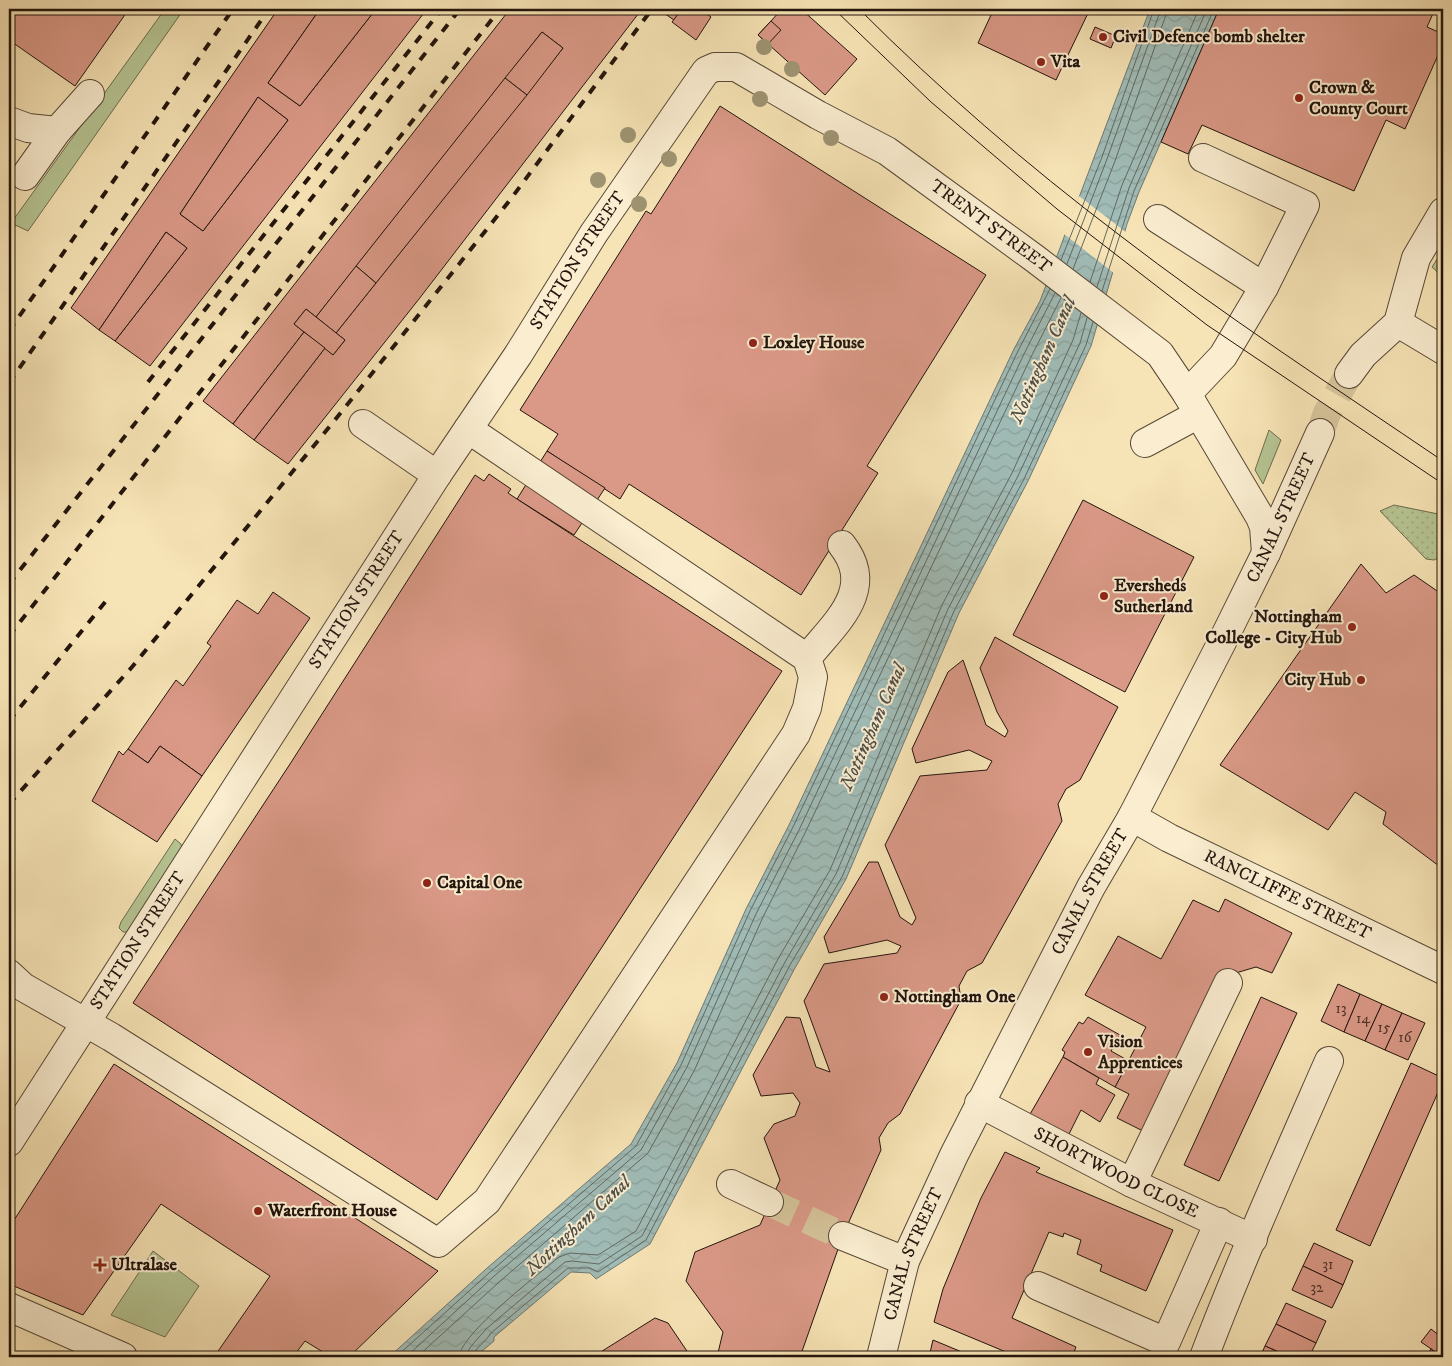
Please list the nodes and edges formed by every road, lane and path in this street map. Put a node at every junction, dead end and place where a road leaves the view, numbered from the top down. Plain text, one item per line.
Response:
1 (715, 67) joint
2 (90, 94) dead end
3 (9, 121) edge
4 (57, 131) junction
5 (1203, 158) dead end
6 (25, 176) dead end
7 (1443, 212) edge
8 (1158, 219) dead end
9 (1264, 286) junction
10 (1398, 323) junction
11 (1443, 350) edge
12 (1349, 374) tunnel mouth
13 (1192, 404) junction
14 (364, 424) dead end
15 (468, 430) junction
16 (1320, 433) tunnel mouth
17 (1145, 443) dead end
18 (437, 475) junction
19 (842, 545) dead end
20 (1266, 554) junction
21 (807, 658) junction
22 (1132, 817) junction
23 (1443, 970) edge
24 (13, 978) edge
25 (1228, 983) dead end
26 (85, 1023) junction
27 (1329, 1061) dead end
28 (979, 1103) junction
29 (9, 1142) edge
30 (1132, 1183) junction
31 (731, 1184) dead end
32 (769, 1202) tunnel mouth
33 (1219, 1222) junction
34 (843, 1236) tunnel mouth
35 (1253, 1239) junction
36 (905, 1261) junction
37 (1038, 1286) dead end
38 (9, 1307) edge
39 (123, 1357) edge
40 (881, 1357) edge
41 (1204, 1357) edge

1 - 13 street, TRENT STREET
1 - 15 street, STATION STREET
2 - 4 street
3 - 4 street
4 - 6 street
5 - 9 street
7 - 10 street
8 - 9 street
9 - 13 street
10 - 11 street
10 - 12 street
13 - 17 street
13 - 20 street, TRENT STREET
14 - 18 street
15 - 18 street, STATION STREET
15 - 21 street
16 - 20 street, CANAL STREET
18 - 26 street, STATION STREET
19 - 21 street
20 - 22 street, CANAL STREET
21 - 26 street
22 - 23 street, RANCLIFFE STREET
22 - 28 street, CANAL STREET
24 - 26 street
25 - 30 street
26 - 29 street, STATION STREET
27 - 35 street
28 - 30 street, SHORTWOOD CLOSE
28 - 36 street, CANAL STREET
30 - 33 street, SHORTWOOD CLOSE
31 - 32 street
33 - 35 street, SHORTWOOD CLOSE
33 - 37 street
34 - 36 street
35 - 41 street
36 - 40 street, CANAL STREET
38 - 39 street

